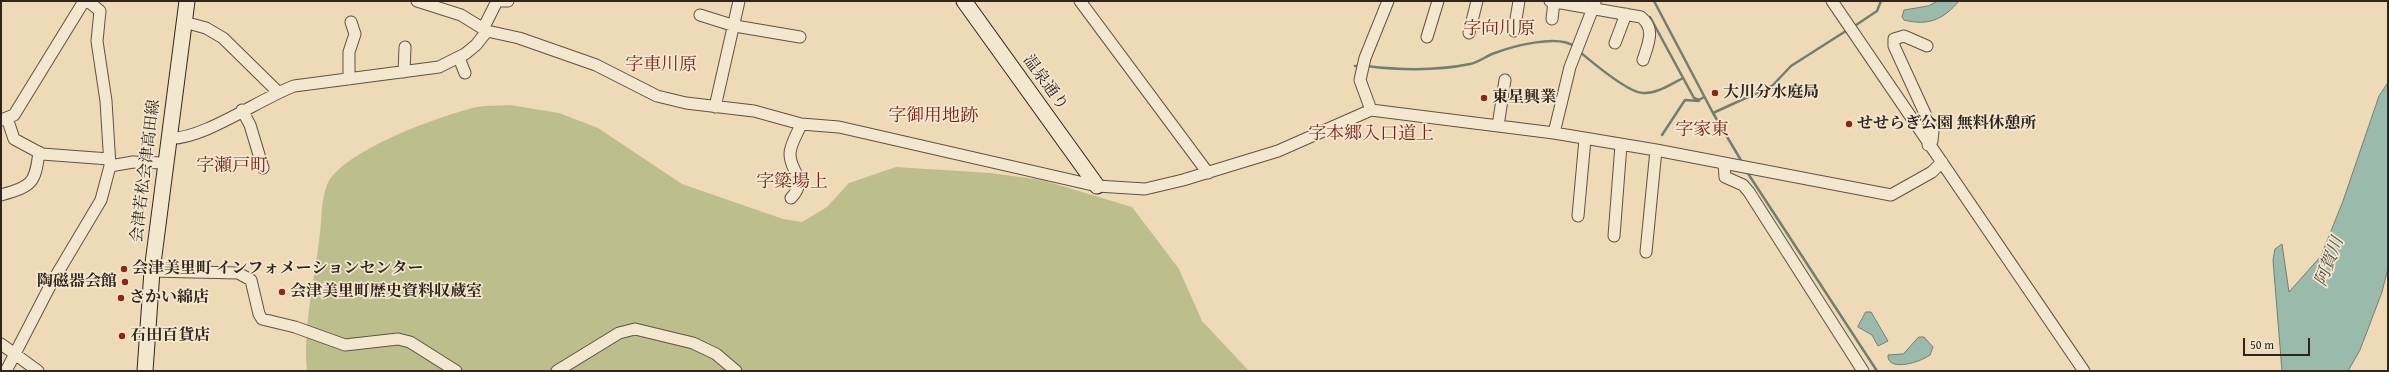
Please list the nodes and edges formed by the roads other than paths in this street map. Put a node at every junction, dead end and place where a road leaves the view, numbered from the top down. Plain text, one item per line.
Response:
1 (84, 1) edge
2 (88, 1) edge
3 (188, 1) edge
4 (417, 1) edge
5 (508, 1) edge
6 (739, 1) edge
7 (964, 1) edge
8 (1080, 1) edge
9 (1388, 1) edge
10 (1438, 1) edge
11 (1477, 1) edge
12 (1519, 1) edge
13 (1552, 1) edge
14 (1832, 1) edge
15 (1594, 5) edge
16 (1626, 14) junction
17 (700, 15) dead end
18 (1552, 19) dead end
19 (184, 22) junction
20 (351, 22) dead end
21 (735, 26) junction
22 (485, 30) junction
23 (1514, 31) dead end
24 (1469, 33) dead end
25 (800, 37) dead end
26 (1427, 37) dead end
27 (1615, 43) dead end
28 (1927, 46) dead end
29 (405, 47) dead end
30 (459, 58) junction
31 (1643, 60) dead end
32 (404, 72) junction
33 (465, 73) dead end
34 (349, 79) junction
35 (1505, 80) dead end
36 (278, 92) junction
37 (715, 106) junction
38 (242, 110) junction
39 (1371, 110) junction
40 (4, 119) edge
41 (801, 124) junction
42 (1498, 126) junction
43 (1554, 133) junction
44 (169, 138) junction
45 (1585, 138) junction
46 (1621, 145) junction
47 (1928, 145) junction
48 (1656, 150) junction
49 (39, 152) junction
50 (1942, 162) junction
51 (109, 163) junction
52 (166, 163) junction
53 (1728, 164) junction
54 (262, 168) dead end
55 (1208, 173) junction
56 (1097, 186) junction
57 (1, 195) edge
58 (791, 198) dead end
59 (1578, 216) dead end
60 (1614, 236) dead end
61 (1646, 252) dead end
62 (152, 272) junction
63 (1, 344) edge
64 (14, 354) junction
65 (6, 371) edge
66 (38, 371) edge
67 (145, 371) edge
68 (456, 371) edge
69 (557, 371) edge
70 (736, 371) edge
71 (1863, 371) edge
72 (2084, 371) edge

1 - 40 street
2 - 51 street
3 - 19 main road, 会津若松会津高田線
4 - 22 street
5 - 22 street
6 - 21 street
7 - 56 main road, 温泉通り
8 - 55 street
9 - 39 street
10 - 26 street
11 - 24 street
12 - 23 street
13 - 15 street
13 - 18 street
14 - 47 street
15 - 16 street
15 - 43 street
16 - 27 street
16 - 31 street
17 - 21 street
19 - 36 street
19 - 44 main road, 会津若松会津高田線
20 - 34 street
21 - 25 street
21 - 37 street
22 - 30 street
22 - 37 street
28 - 47 street
29 - 32 street
30 - 32 street
30 - 33 street
32 - 34 street
34 - 36 street
35 - 42 street
36 - 38 street
37 - 41 street
38 - 44 street
38 - 54 street
39 - 42 street
39 - 55 street
40 - 49 street
41 - 56 street
41 - 58 street
42 - 43 street
43 - 45 street
44 - 52 main road, 会津若松会津高田線
45 - 46 street
45 - 59 street
46 - 48 street
46 - 60 street
47 - 50 street
48 - 53 street
48 - 61 street
49 - 51 street
49 - 57 street
50 - 53 street
50 - 72 street
51 - 52 street
51 - 64 street
52 - 62 main road, 会津若松会津高田線
53 - 71 street
55 - 56 street
62 - 67 main road, 会津若松会津高田線
62 - 68 street
63 - 64 street
64 - 65 street
64 - 66 street
69 - 70 street

